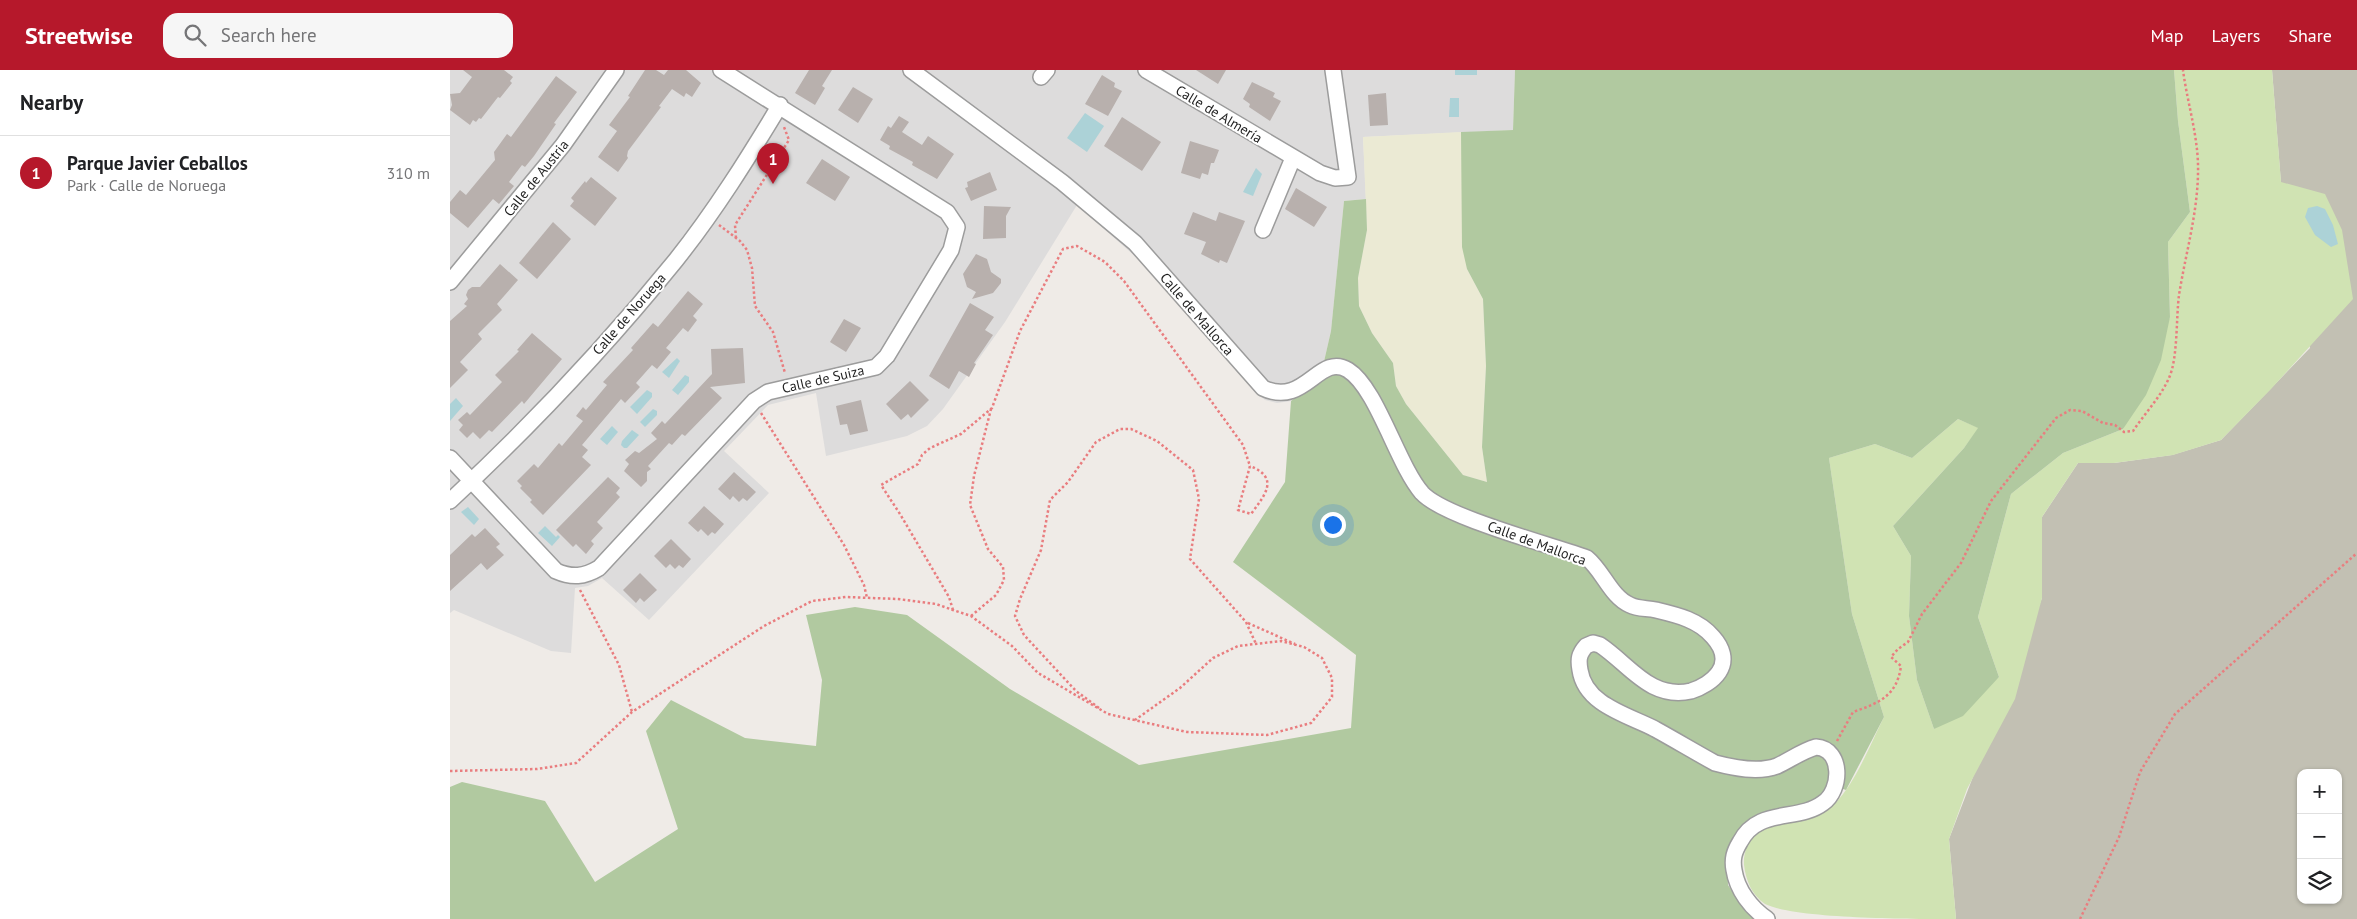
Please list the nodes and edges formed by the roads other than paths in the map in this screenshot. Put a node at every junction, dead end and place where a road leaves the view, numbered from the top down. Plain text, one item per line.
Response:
1 (616, 70) edge
2 (721, 70) edge
3 (911, 70) edge
4 (1146, 70) edge
5 (1333, 70) edge
6 (780, 105) junction
7 (1293, 158) junction
8 (1263, 230) dead end
9 (450, 282) edge
10 (450, 458) edge
11 (471, 481) junction
12 (450, 500) edge
13 (1767, 919) edge

1 - 9 street, Calle de Austria
2 - 6 street, Calle de Suiza
3 - 13 street, Calle de Mallorca
4 - 7 street, Calle de Almería
5 - 7 street, Calle de Almería
6 - 11 street, Calle de Noruega
6 - 11 street, Calle de Suiza
7 - 8 street
10 - 11 street
11 - 12 street, Calle de Noruega

